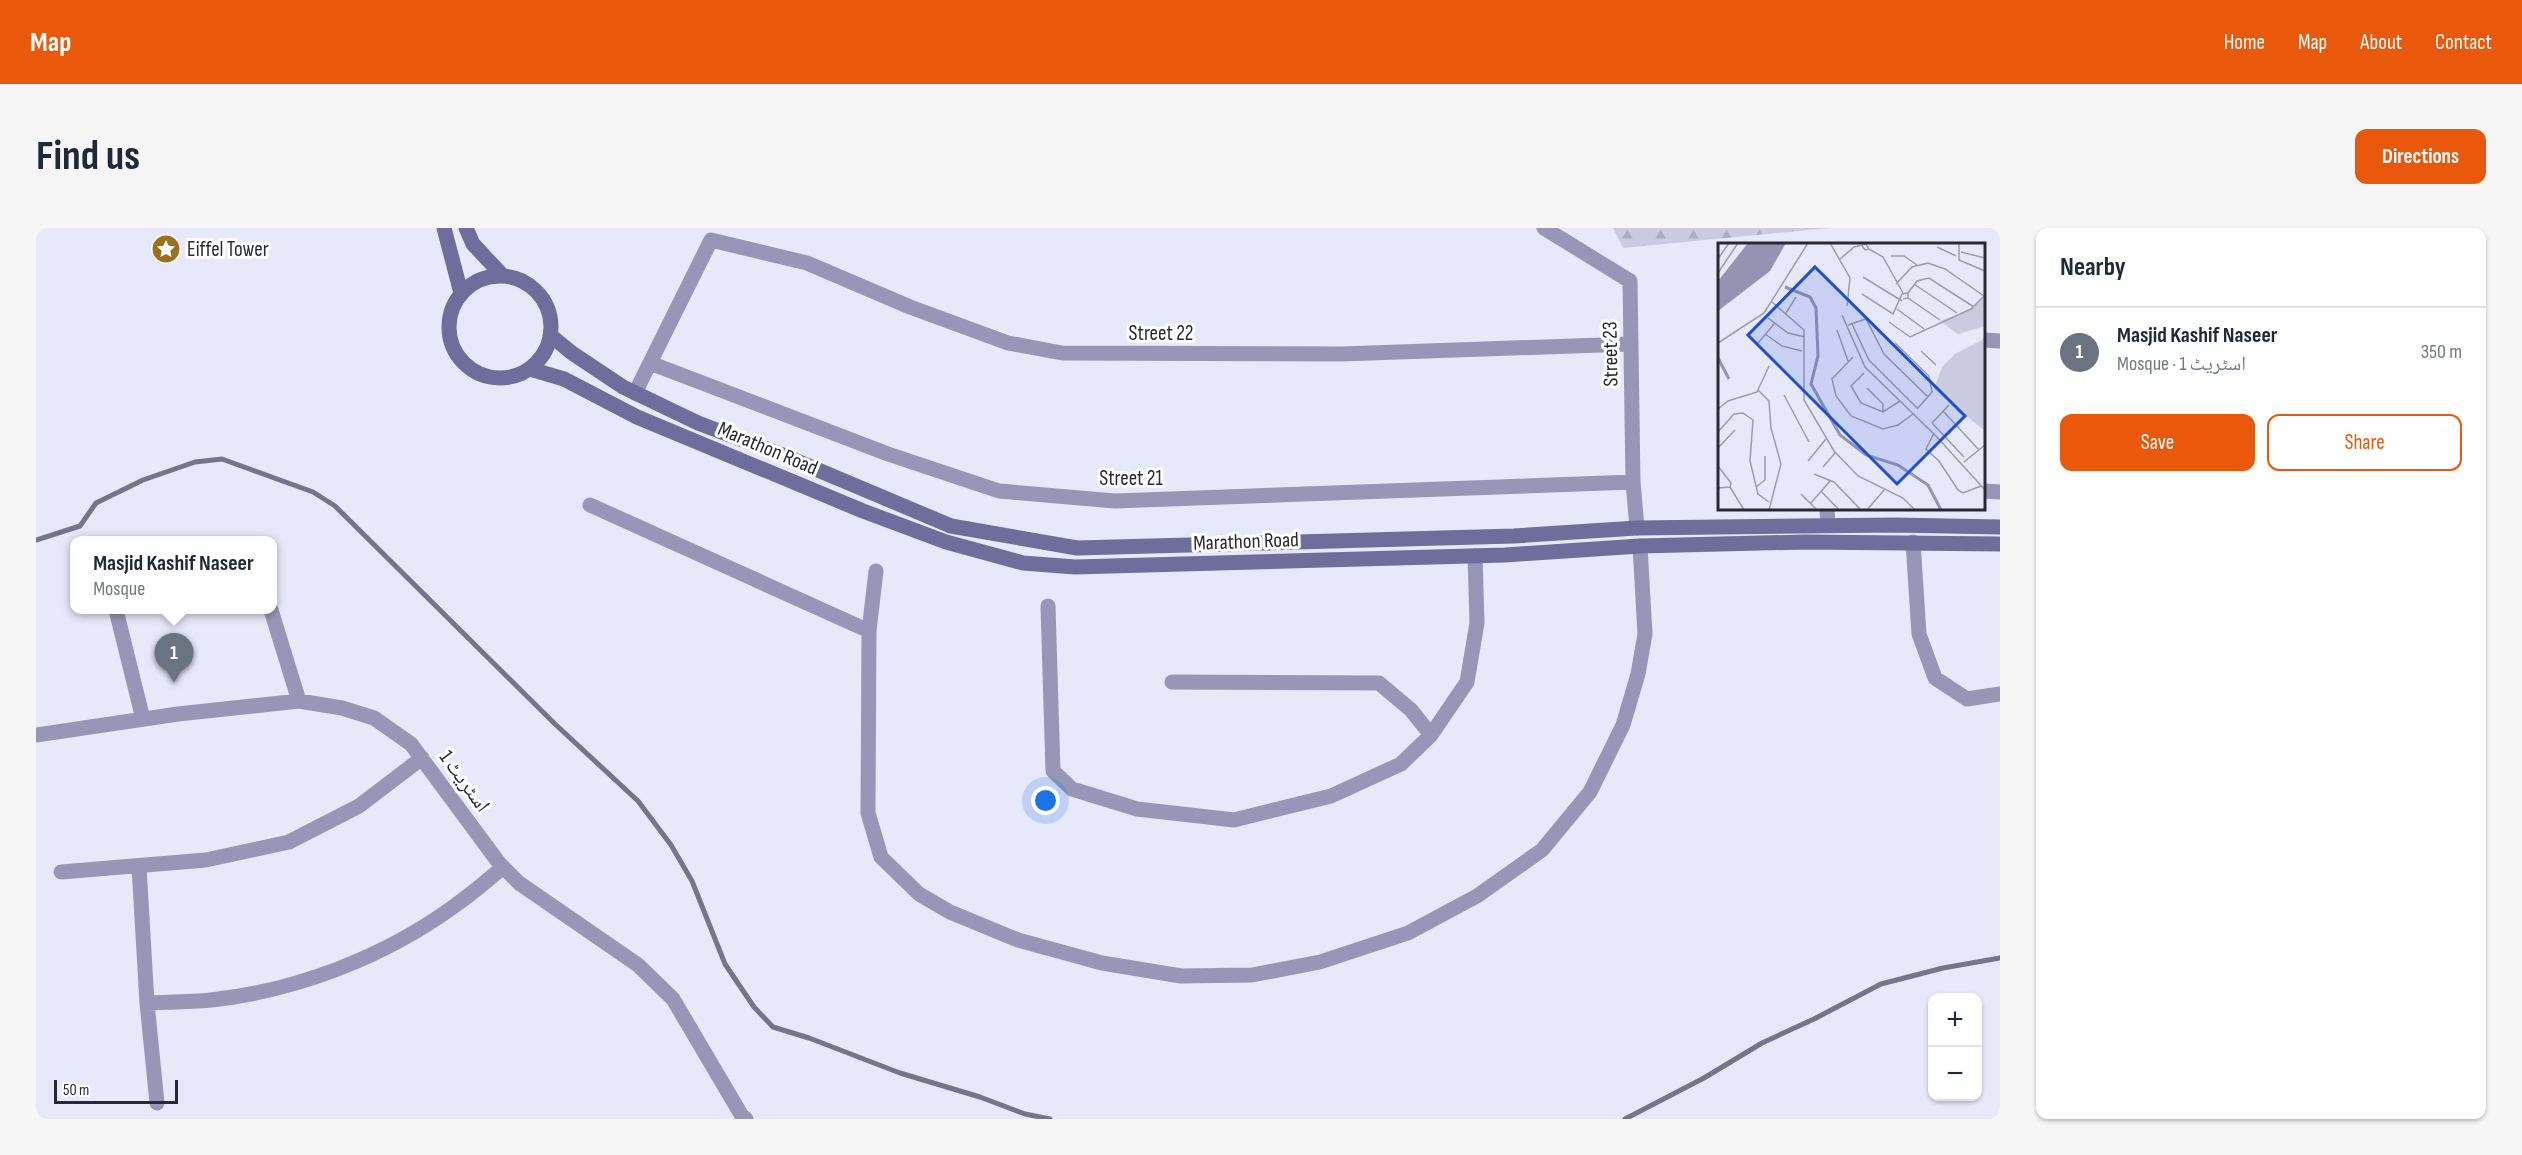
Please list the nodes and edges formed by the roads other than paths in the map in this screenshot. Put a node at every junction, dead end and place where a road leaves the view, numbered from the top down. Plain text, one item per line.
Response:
1 (444, 228) edge
2 (466, 228) edge
3 (1544, 228) edge
4 (503, 276) junction
5 (461, 293) junction
6 (550, 335) junction
7 (1985, 340) edge
8 (2000, 341) edge
9 (1630, 344) junction
10 (650, 363) junction
11 (530, 369) junction
12 (635, 393) junction
13 (1634, 482) junction
14 (1985, 491) edge
15 (2000, 492) edge
16 (590, 505) dead end
17 (1827, 510) edge
18 (1828, 525) junction
19 (2000, 527) edge
20 (1637, 528) junction
21 (1913, 542) junction
22 (2000, 544) edge
23 (1640, 546) junction
24 (1475, 556) junction
25 (876, 570) dead end
26 (1048, 606) dead end
27 (117, 614) edge
28 (273, 614) edge
29 (869, 631) junction
30 (1172, 682) dead end
31 (2000, 694) edge
32 (299, 701) junction
33 (143, 719) junction
34 (36, 735) edge
35 (1431, 735) junction
36 (422, 758) junction
37 (140, 867) junction
38 (503, 867) junction
39 (61, 872) dead end
40 (147, 1003) junction
41 (157, 1103) dead end
42 (746, 1119) edge

1 - 5 main road
2 - 4 main road
3 - 9 street, Street 23
4 - 5 main road
4 - 6 main road
5 - 11 main road
6 - 11 main road
6 - 12 main road, Marathon Road
7 - 8 street
9 - 10 street, Street 22
9 - 13 street, Street 23
10 - 12 street
10 - 13 street, Street 21
11 - 24 main road, Marathon Road
12 - 20 main road, Marathon Road
13 - 20 street, Street 23
14 - 15 street
16 - 29 street
17 - 18 street
18 - 19 main road, Marathon Road
18 - 20 main road, Marathon Road
20 - 23 main road
21 - 22 main road, Marathon Road
21 - 23 main road, Marathon Road
21 - 31 street
23 - 24 main road, Marathon Road
23 - 29 street
24 - 35 street
25 - 29 street
26 - 35 street
27 - 33 street
28 - 32 street
30 - 35 street
32 - 33 street, اسٹریٹ 1
32 - 36 street, اسٹریٹ 1
33 - 34 street, اسٹریٹ 1
36 - 37 street
36 - 38 street, اسٹریٹ 1
37 - 39 street
37 - 40 street
38 - 40 street
38 - 42 street, اسٹریٹ 1
40 - 41 street

